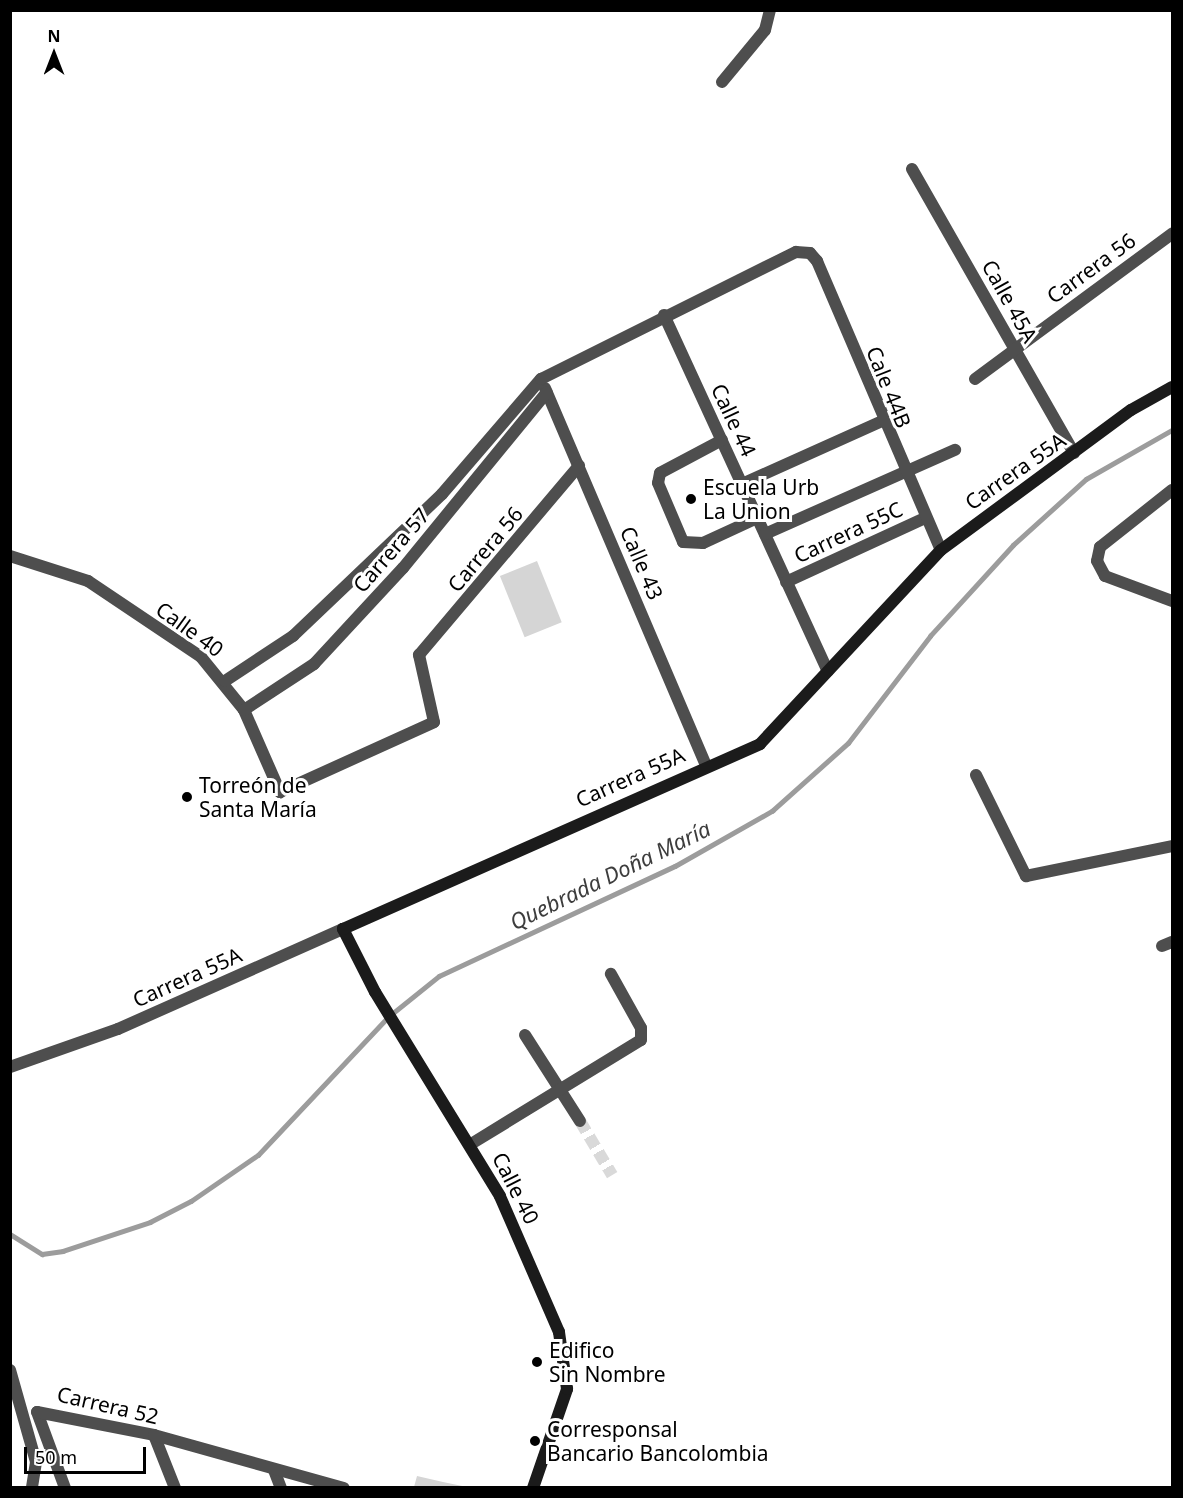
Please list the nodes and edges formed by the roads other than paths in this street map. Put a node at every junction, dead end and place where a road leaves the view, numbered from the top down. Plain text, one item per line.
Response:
1 (770, 10) edge
2 (722, 82) dead end
3 (912, 169) dead end
4 (1173, 234) edge
5 (664, 315) junction
6 (1015, 347) junction
7 (541, 378) junction
8 (975, 378) dead end
9 (1173, 387) edge
10 (547, 392) junction
11 (882, 421) junction
12 (722, 440) junction
13 (955, 450) dead end
14 (1074, 453) junction
15 (579, 466) junction
16 (903, 472) junction
17 (742, 484) junction
18 (1173, 490) edge
19 (757, 518) junction
20 (925, 519) junction
21 (765, 534) junction
22 (940, 550) junction
23 (10, 556) edge
24 (786, 582) junction
25 (1173, 601) edge
26 (828, 671) junction
27 (225, 681) junction
28 (244, 710) junction
29 (705, 764) junction
30 (976, 775) dead end
31 (280, 792) joint
32 (1173, 846) edge
33 (343, 929) junction
34 (611, 974) dead end
35 (525, 1035) dead end
36 (12, 1067) edge
37 (560, 1090) junction
38 (580, 1121) tunnel mouth
39 (471, 1144) junction
40 (10, 1370) edge
41 (154, 1435) junction
42 (274, 1470) junction
43 (32, 1488) edge
44 (64, 1488) edge
45 (175, 1488) edge
46 (281, 1488) edge
47 (344, 1488) edge
48 (534, 1488) edge

1 - 2 street
3 - 6 street, Calle 45A
4 - 6 street, Carrera 56
5 - 7 street
5 - 11 street, Cale 44B
5 - 12 street, Calle 44
6 - 8 street, Carrera 56
6 - 14 street, Calle 45A
7 - 10 street, Calle 43
7 - 27 street, Carrera 57
9 - 14 street, Carrera 55A
10 - 15 street, Calle 43
10 - 28 street, Carrera 57
11 - 16 street, Cale 44B
11 - 17 street
12 - 17 street, Calle 44
12 - 19 street
13 - 16 street
14 - 22 street, Carrera 55A
15 - 29 street, Calle 43
15 - 31 street, Carrera 56
16 - 20 street, Cale 44B
16 - 21 street
17 - 19 street, Calle 44
18 - 25 street
19 - 21 street, Calle 44
20 - 22 street, Cale 44B
20 - 24 street, Carrera 55C
21 - 24 street, Calle 44
22 - 26 street, Carrera 55A
23 - 27 street, Calle 40
24 - 26 street, Calle 44
26 - 29 street, Carrera 55A
27 - 28 street, Calle 40
28 - 31 street, Calle 40
29 - 33 street, Carrera 55A
30 - 32 street
33 - 36 street, Carrera 55A
33 - 39 street, Calle 40
34 - 37 street
35 - 37 street
37 - 38 street
37 - 39 street
39 - 48 street, Calle 40
40 - 43 street
41 - 42 street, Carrera 52
41 - 44 street, Carrera 52
41 - 45 street
42 - 46 street
42 - 47 street, Carrera 52

